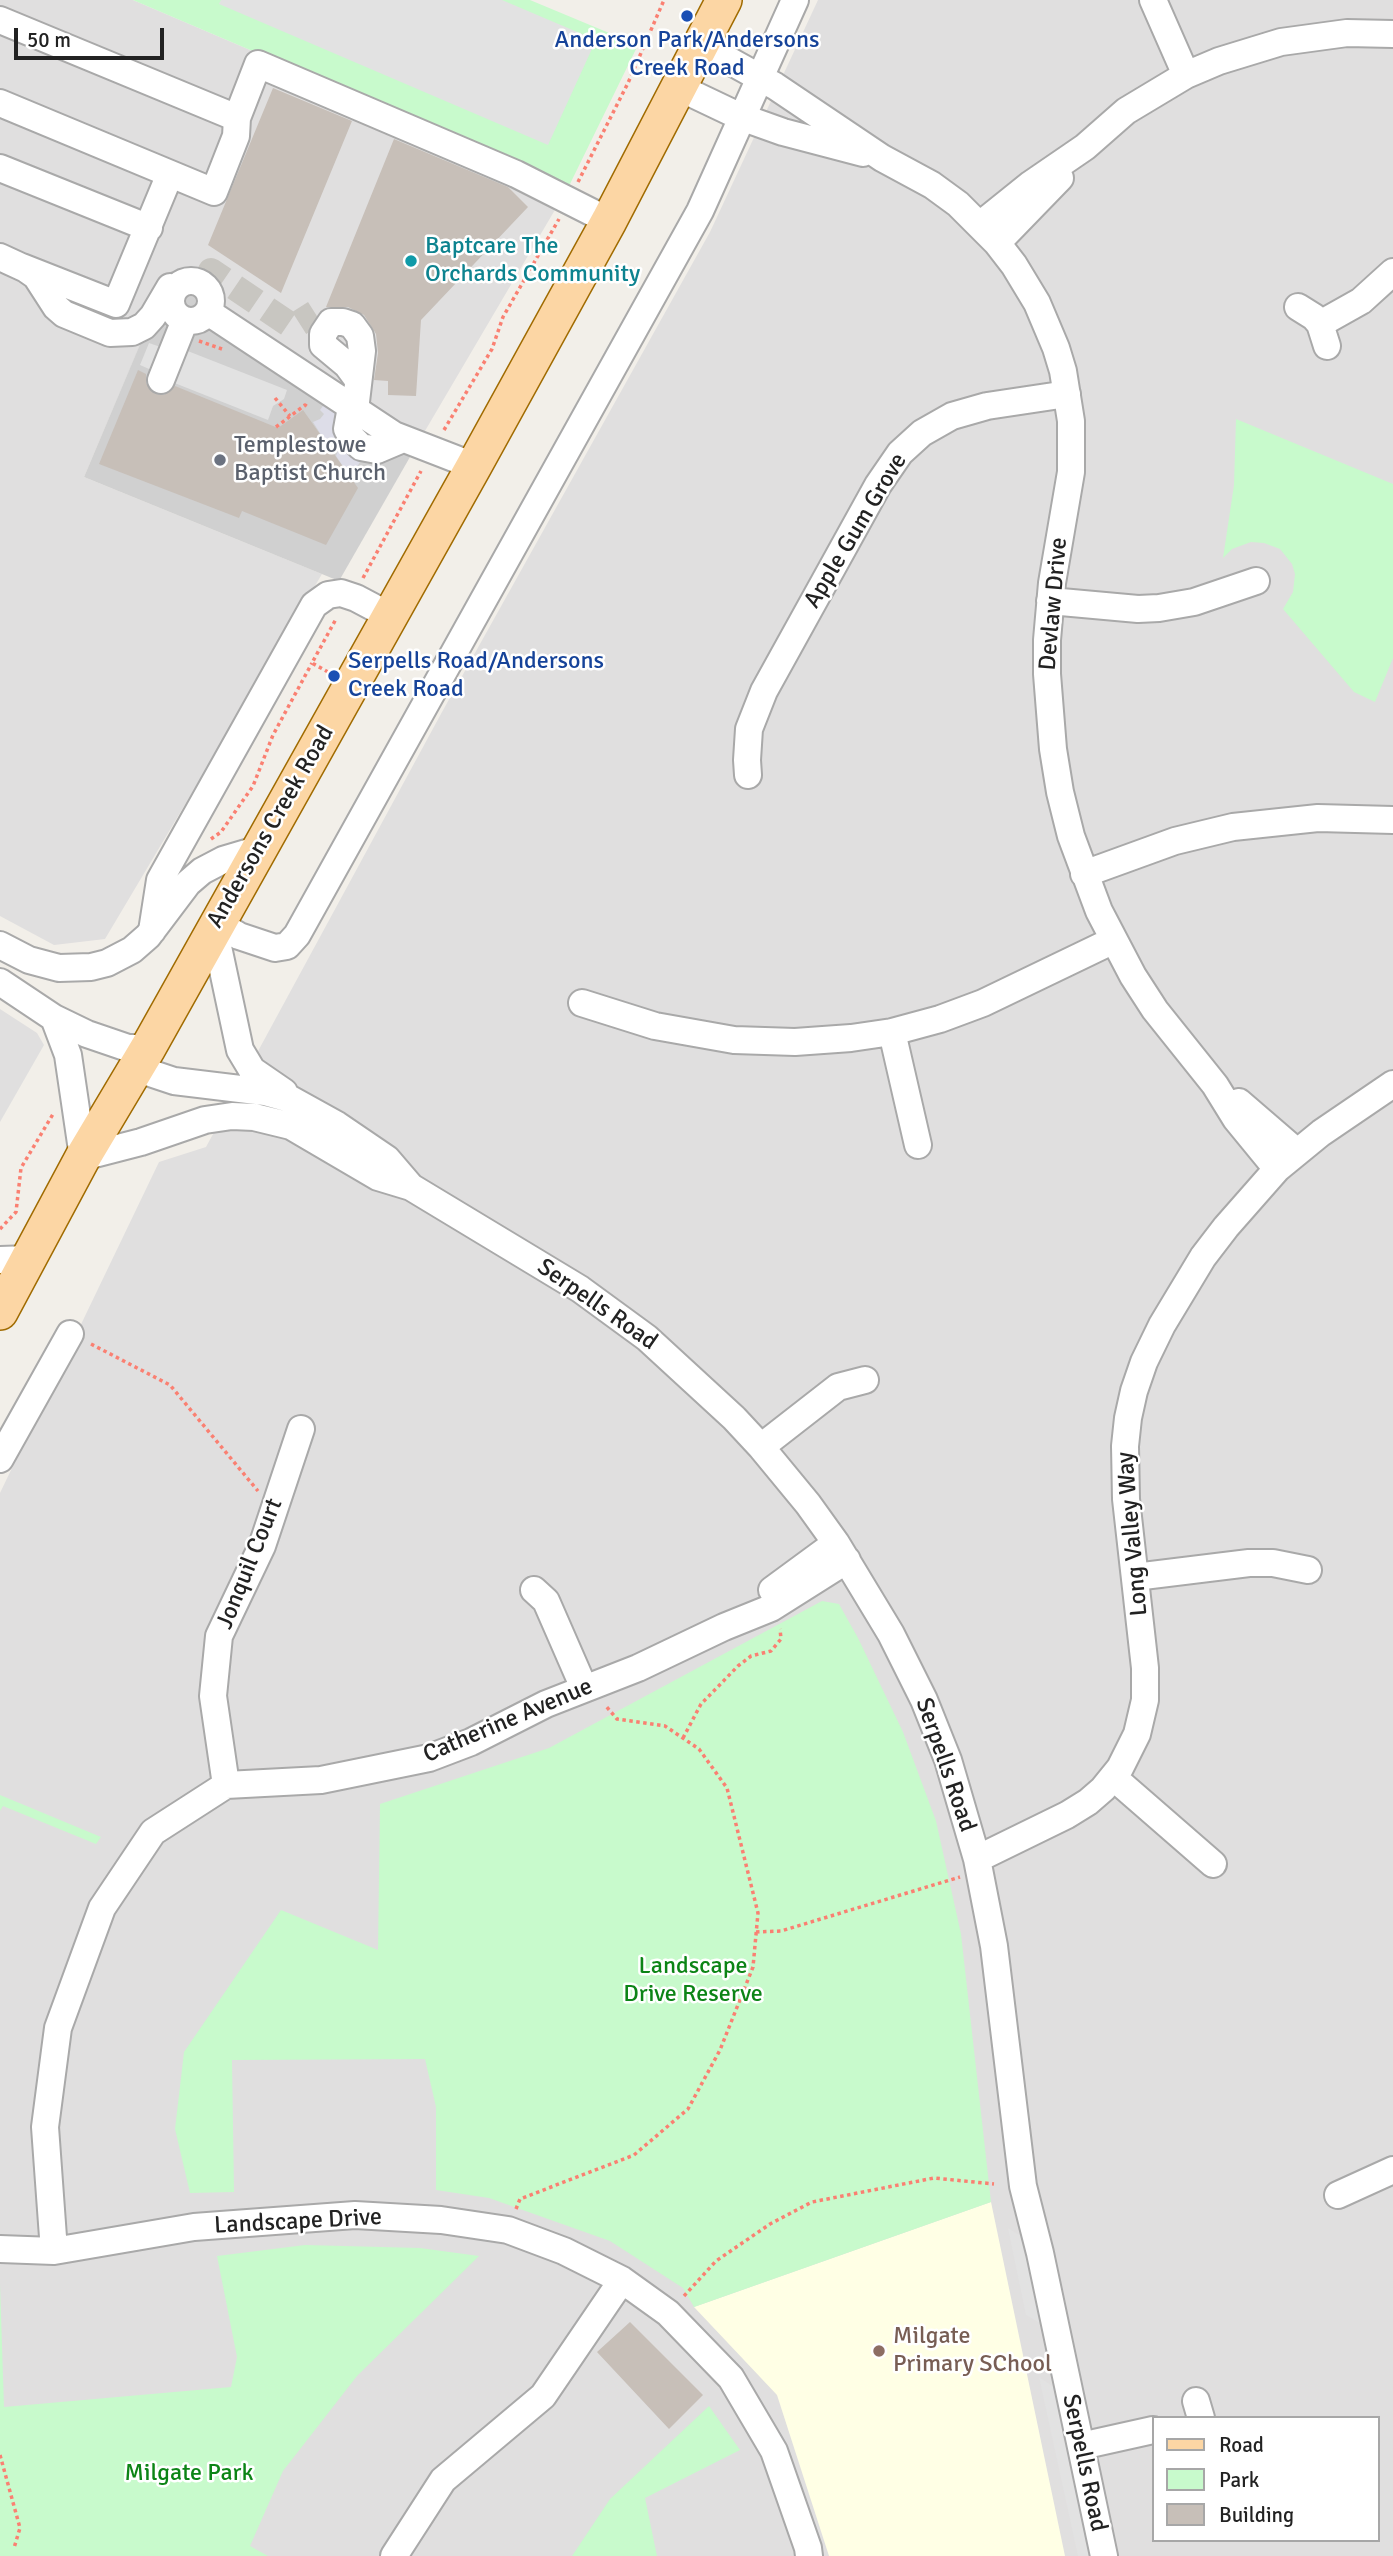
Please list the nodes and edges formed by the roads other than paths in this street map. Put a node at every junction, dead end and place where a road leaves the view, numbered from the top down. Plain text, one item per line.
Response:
1 (717, 0) edge
2 (724, 0) edge
3 (795, 0) edge
4 (1153, 0) edge
5 (0, 20) edge
6 (1393, 34) edge
7 (699, 44) junction
8 (1186, 75) junction
9 (759, 77) junction
10 (678, 87) junction
11 (0, 103) edge
12 (741, 117) junction
13 (237, 118) junction
14 (882, 158) junction
15 (0, 168) edge
16 (170, 174) junction
17 (609, 221) junction
18 (149, 228) junction
19 (989, 234) junction
20 (11, 262) edge
21 (132, 267) junction
22 (1393, 272) edge
23 (172, 289) junction
24 (1298, 307) dead end
25 (197, 316) junction
26 (161, 380) dead end
27 (358, 380) dead end
28 (1067, 394) junction
29 (353, 408) junction
30 (474, 466) junction
31 (1256, 581) dead end
32 (1050, 601) junction
33 (390, 616) junction
34 (748, 775) dead end
35 (1393, 820) edge
36 (260, 849) junction
37 (1084, 874) junction
38 (215, 926) junction
39 (152, 931) junction
40 (294, 938) junction
41 (1114, 940) junction
42 (0, 945) edge
43 (279, 965) dead end
44 (0, 982) edge
45 (582, 1003) dead end
46 (54, 1018) junction
47 (892, 1031) junction
48 (141, 1058) junction
49 (1393, 1084) edge
50 (315, 1121) junction
51 (918, 1145) dead end
52 (82, 1157) junction
53 (1287, 1161) junction
54 (15, 1260) edge
55 (3, 1299) edge
56 (70, 1334) road end
57 (865, 1380) dead end
58 (300, 1429) dead end
59 (761, 1447) junction
60 (0, 1459) edge
61 (842, 1552) junction
62 (1308, 1570) dead end
63 (1135, 1577) junction
64 (534, 1590) dead end
65 (724, 1627) junction
66 (586, 1687) junction
67 (1113, 1777) junction
68 (226, 1784) junction
69 (976, 1855) junction
70 (1213, 1864) dead end
71 (1393, 2171) edge
72 (1338, 2195) dead end
73 (0, 2249) edge
74 (54, 2251) junction
75 (622, 2280) junction
76 (1152, 2430) edge
77 (1081, 2446) junction
78 (394, 2556) edge
79 (809, 2556) edge
80 (1104, 2556) edge

1 - 7 main road, Andersons Creek Road
2 - 7 main road, Andersons Creek Road
3 - 9 street
4 - 8 street
5 - 13 street
6 - 8 street
7 - 9 street, Devlaw Drive
7 - 10 main road, Andersons Creek Road
8 - 19 street
9 - 12 street
9 - 14 street, Devlaw Drive
10 - 12 street, Devlaw Drive
10 - 17 main road, Andersons Creek Road
11 - 16 street
12 - 14 street, Devlaw Drive
12 - 40 street
13 - 16 street
13 - 17 street
14 - 19 street, Devlaw Drive
15 - 18 street
16 - 18 street
17 - 30 main road, Andersons Creek Road
18 - 21 street
19 - 28 street, Devlaw Drive
20 - 21 street
20 - 23 street
21 - 23 street
22 - 24 street
23 - 25 street
23 - 25 street
25 - 26 street
25 - 29 street
27 - 29 street
28 - 32 street, Devlaw Drive
28 - 34 street, Apple Gum Grove
29 - 30 street
30 - 33 main road, Andersons Creek Road
31 - 32 street
32 - 37 street, Devlaw Drive
33 - 36 main road, Andersons Creek Road
33 - 39 street
35 - 37 street
36 - 38 main road, Andersons Creek Road
36 - 39 street
37 - 41 street, Devlaw Drive
38 - 40 street
38 - 48 main road, Andersons Creek Road
38 - 50 street, Serpells Road
39 - 42 street
40 - 43 street
41 - 47 street
41 - 53 street, Devlaw Drive
44 - 46 street, Serpells Road
45 - 47 street
46 - 48 street, Serpells Road
46 - 52 street
47 - 51 street
48 - 50 street, Serpells Road
48 - 52 main road, Andersons Creek Road
49 - 53 street, Long Valley Way
50 - 52 street, Serpells Road
50 - 59 street, Serpells Road
52 - 54 main road, Andersons Creek Road
53 - 63 street, Long Valley Way
54 - 55 main road, Andersons Creek Road
56 - 60 street
57 - 59 street
58 - 68 street, Jonquil Court
59 - 61 street, Serpells Road
61 - 65 street, Catherine Avenue
61 - 65 street, Catherine Avenue
61 - 69 street, Serpells Road
62 - 63 street
63 - 67 street, Long Valley Way
64 - 66 street
65 - 66 street, Catherine Avenue
66 - 68 street, Catherine Avenue
67 - 69 street, Long Valley Way
67 - 70 street
68 - 74 street
69 - 77 street, Serpells Road
71 - 72 street
73 - 74 street, Landscape Drive
74 - 75 street, Landscape Drive
75 - 78 street
75 - 79 street, Landscape Drive
76 - 77 street
77 - 80 street, Serpells Road

